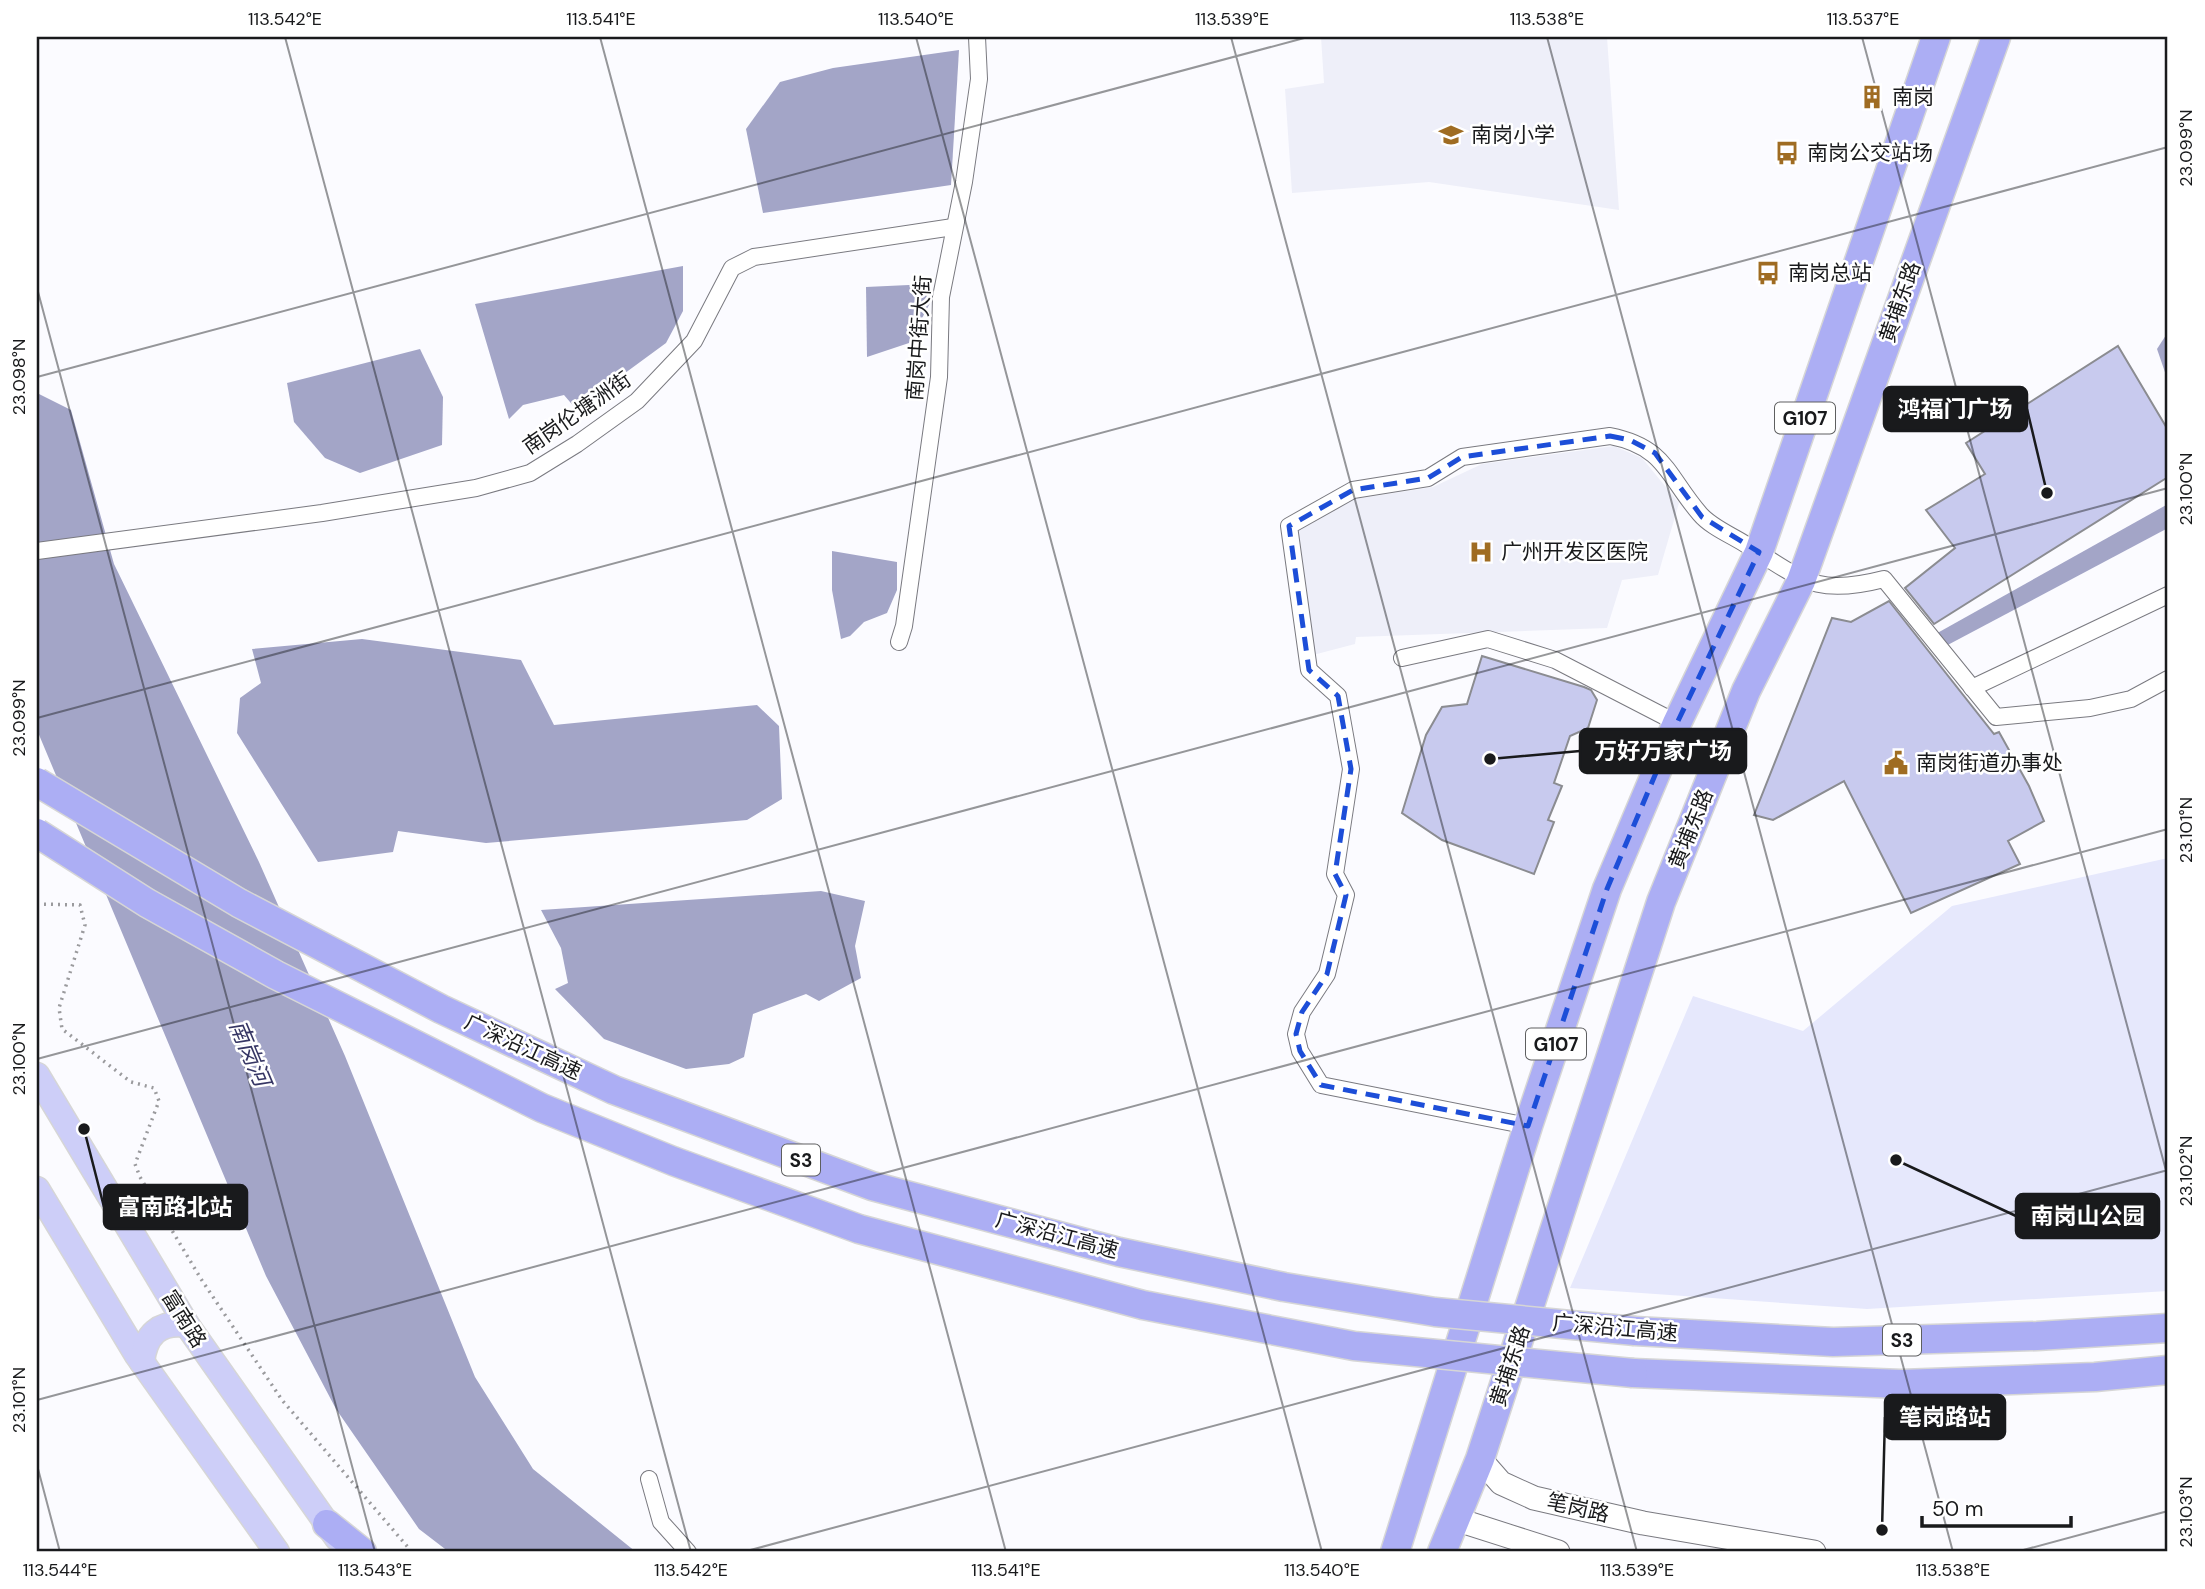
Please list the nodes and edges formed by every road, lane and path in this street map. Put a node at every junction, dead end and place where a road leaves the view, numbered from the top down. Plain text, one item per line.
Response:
1 (976, 37) edge
2 (1936, 37) edge
3 (1996, 37) edge
4 (953, 227) junction
5 (37, 551) edge
6 (1759, 552) junction
7 (1801, 581) junction
8 (2168, 596) edge
9 (899, 642) dead end
10 (1402, 657) dead end
11 (2168, 679) edge
12 (1972, 688) junction
13 (1677, 723) junction
14 (37, 782) edge
15 (37, 833) edge
16 (37, 904) edge
17 (37, 1075) edge
18 (1528, 1126) junction
19 (37, 1189) edge
20 (187, 1325) junction
21 (2168, 1328) edge
22 (142, 1362) junction
23 (2168, 1370) edge
24 (1480, 1459) junction
25 (649, 1479) dead end
26 (1455, 1519) junction
27 (327, 1524) junction
28 (277, 1552) edge
29 (347, 1552) edge
30 (362, 1552) edge
31 (412, 1552) edge
32 (688, 1552) edge
33 (1395, 1552) edge
34 (1442, 1552) edge
35 (1558, 1552) edge
36 (1814, 1552) edge

1 - 4 street, 南岗中街大街
2 - 6 highway, G107
3 - 7 highway, 黄埔东路 / G107
4 - 5 street, 南岗伦塘洲街
4 - 9 street, 南岗中街大街
6 - 7 street
6 - 13 highway, G107
6 - 18 street
7 - 12 street
7 - 24 highway, 黄埔东路 / G107
8 - 12 street
10 - 13 street
11 - 12 street
13 - 18 highway, G107
14 - 21 highway, 广深沿江高速 / S3, bridge
15 - 23 highway, 广深沿江高速 / S3, bridge
16 - 31 path
17 - 20 main road, 富南路
18 - 33 highway, G107
19 - 22 main road
20 - 22 main road
20 - 27 main road, 富南路
22 - 28 main road
24 - 26 highway, 黄埔东路 / G107
24 - 36 street, 笔岗路
25 - 32 street
26 - 34 highway, 黄埔东路 / G107
26 - 35 street
27 - 29 main road, 富南路
27 - 30 highway

